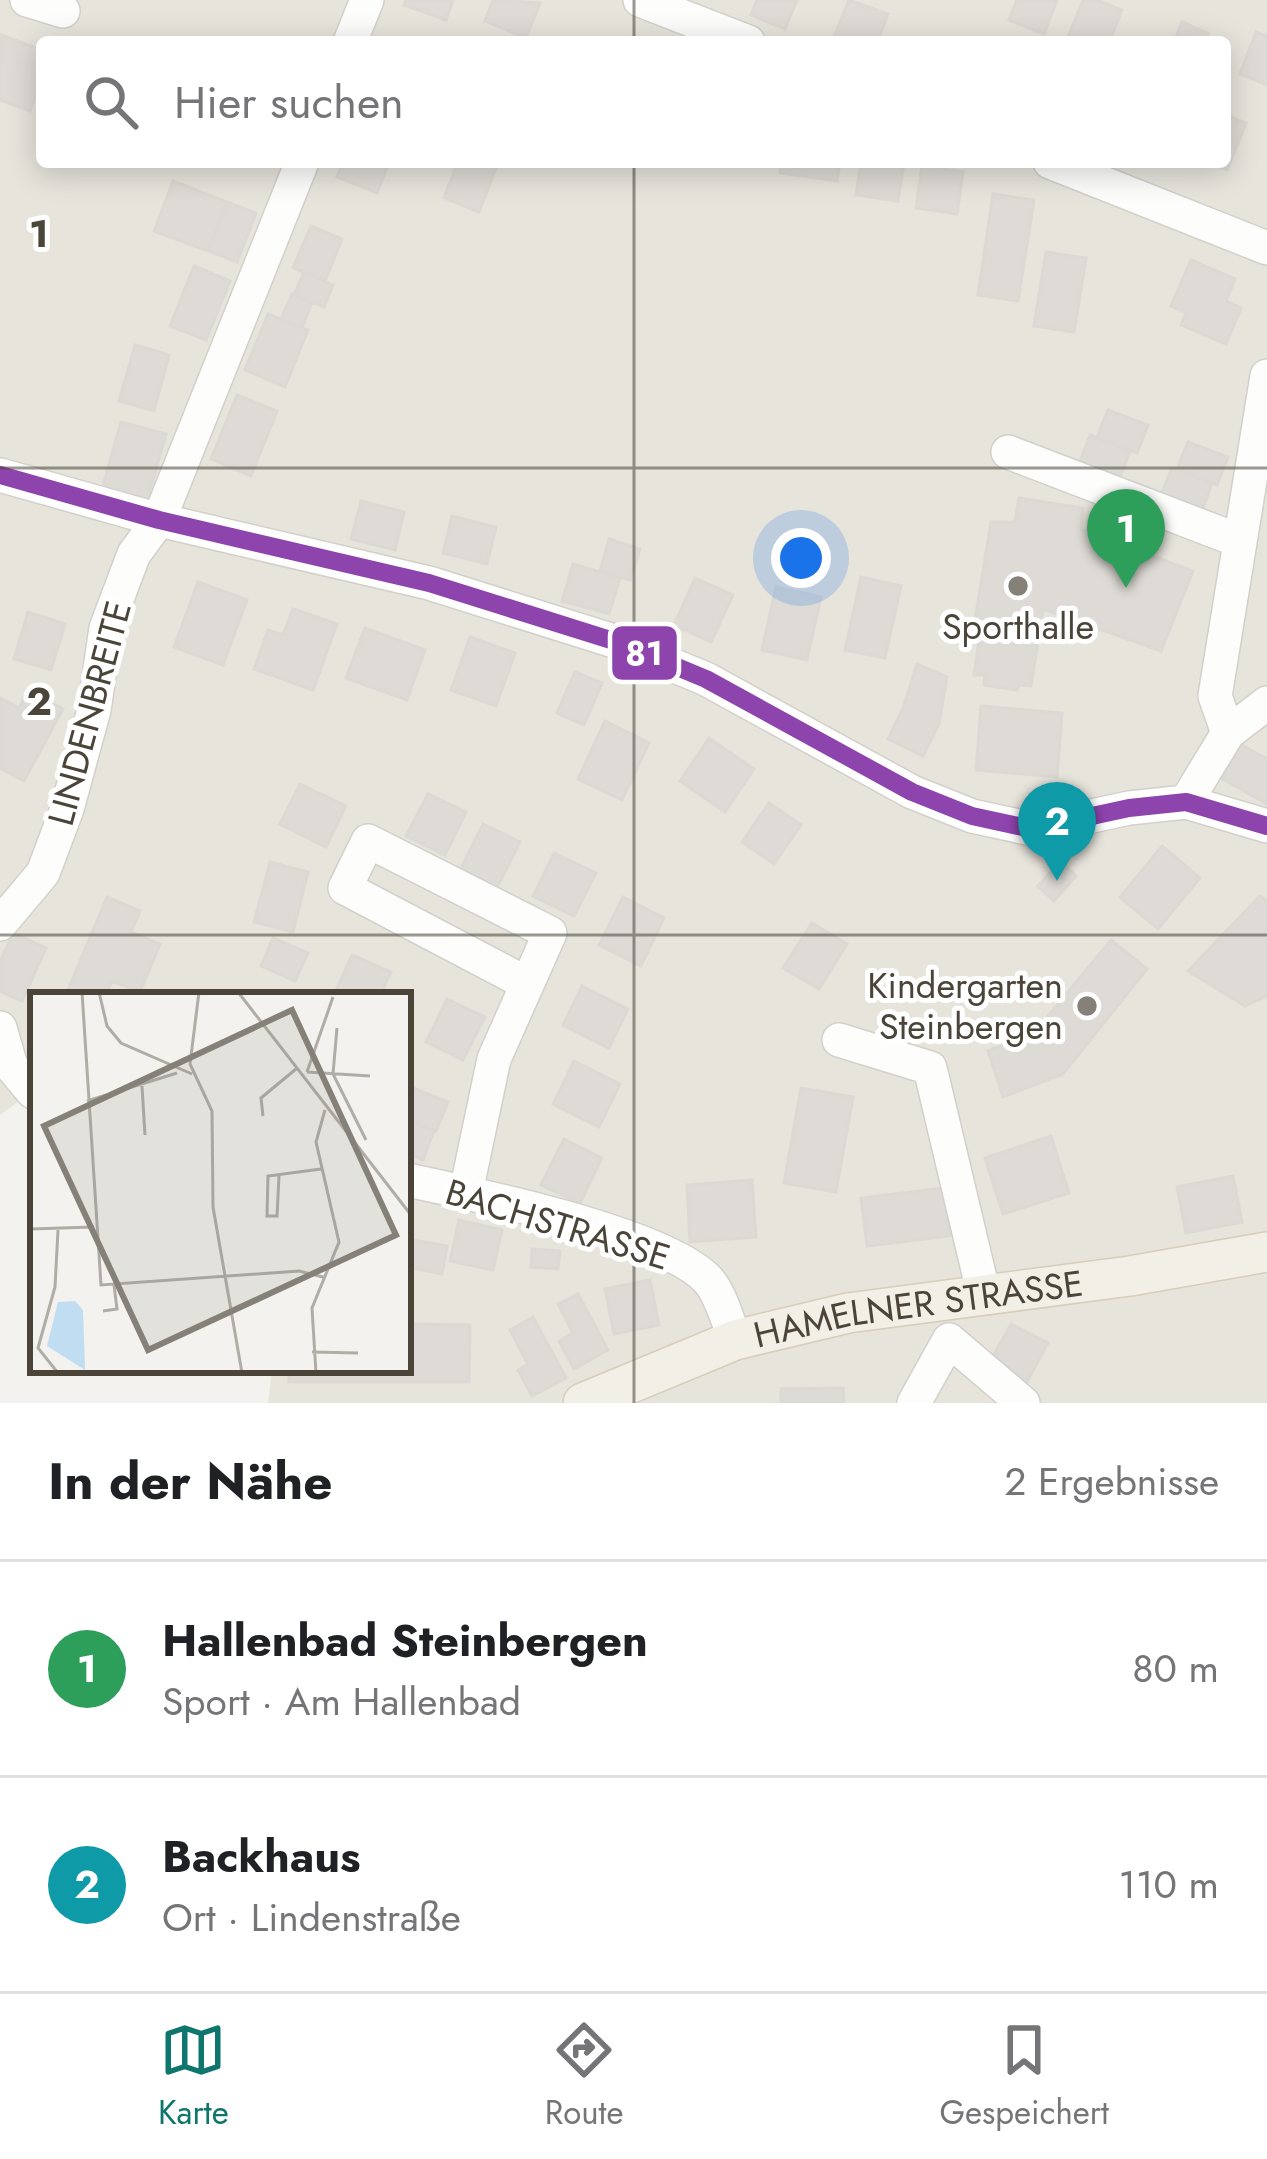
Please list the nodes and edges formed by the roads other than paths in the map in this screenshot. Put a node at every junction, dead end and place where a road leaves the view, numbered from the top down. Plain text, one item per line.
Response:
1 (27, 0) edge
2 (368, 0) edge
3 (640, 0) edge
4 (691, 9) edge
5 (63, 10) dead end
6 (353, 36) edge
7 (738, 36) edge
8 (300, 168) edge
9 (1065, 168) edge
10 (1267, 248) edge
11 (1267, 376) edge
12 (1008, 452) dead end
13 (0, 475) edge
14 (158, 520) junction
15 (1240, 541) junction
16 (1267, 703) edge
17 (1228, 733) junction
18 (1186, 802) junction
19 (1267, 826) edge
20 (0, 924) edge
21 (526, 983) junction
22 (0, 1028) edge
23 (839, 1040) dead end
24 (30, 1088) edge
25 (411, 1181) edge
26 (466, 1192) junction
27 (1267, 1252) edge
28 (984, 1295) junction
29 (939, 1300) junction
30 (735, 1340) junction
31 (949, 1340) junction
32 (583, 1403) edge
33 (914, 1403) edge
34 (1023, 1403) edge

1 - 5 street
2 - 6 street
3 - 4 street
4 - 7 street
8 - 14 street, LINDENBREITE
9 - 10 street
11 - 15 street
12 - 15 street
13 - 14 street
14 - 18 street
14 - 20 street, LINDENBREITE
15 - 17 street
16 - 17 street
17 - 18 street
18 - 19 street
21 - 21 street
21 - 26 street
22 - 24 street
23 - 28 street
25 - 26 street, BACHSTRASSE
26 - 30 street, BACHSTRASSE
27 - 28 main road, HAMELNER STRASSE
28 - 29 main road, HAMELNER STRASSE
29 - 30 main road, HAMELNER STRASSE
29 - 31 street
30 - 32 main road, HAMELNER STRASSE
31 - 33 street
31 - 34 street

